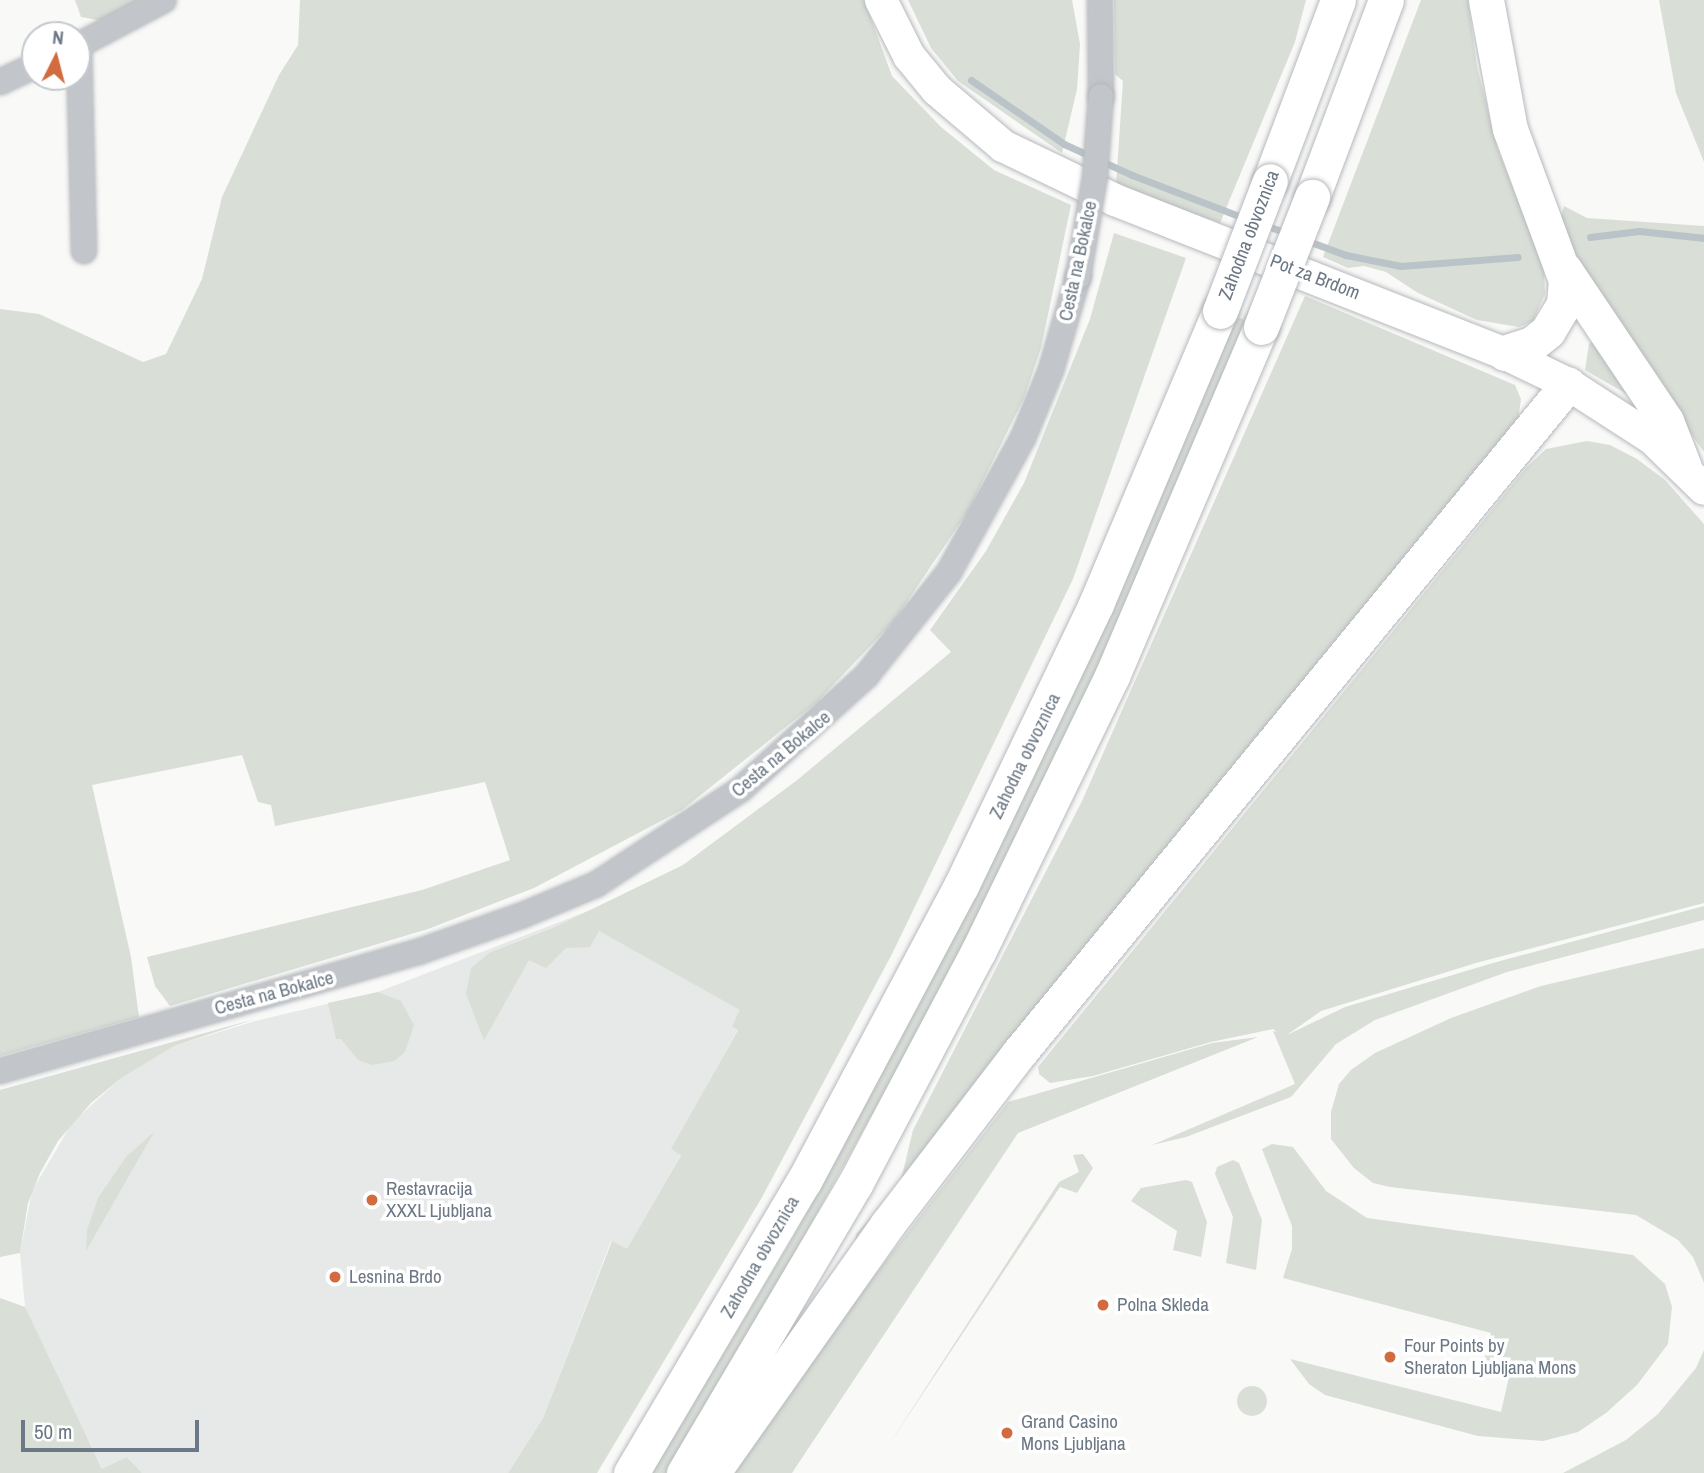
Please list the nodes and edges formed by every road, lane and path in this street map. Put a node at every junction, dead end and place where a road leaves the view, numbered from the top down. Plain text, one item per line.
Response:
1 (164, 0) edge
2 (881, 0) edge
3 (1100, 0) edge
4 (1315, 0) edge
5 (1338, 0) edge
6 (1385, 0) edge
7 (1486, 0) edge
8 (91, 38) edge
9 (1312, 67) junction
10 (21, 72) edge
11 (0, 82) edge
12 (79, 91) edge
13 (84, 251) dead end
14 (1564, 269) junction
15 (1504, 353) junction
16 (1568, 384) junction
17 (1694, 478) edge
18 (0, 1071) edge
19 (631, 1473) edge
20 (684, 1473) edge
21 (712, 1473) edge

1 - 8 street
2 - 15 main road, Pot za Brdom
3 - 18 street, Cesta na Bokalce, bridge
4 - 9 highway
5 - 9 highway, Zahodna obvoznica
6 - 20 highway, bridge
7 - 14 highway
9 - 19 highway, Zahodna obvoznica, bridge
10 - 11 street
12 - 13 street
14 - 15 highway
14 - 17 highway
15 - 16 main road, Pot za Brdom
16 - 17 main road, Pot za Brdom
16 - 21 highway

